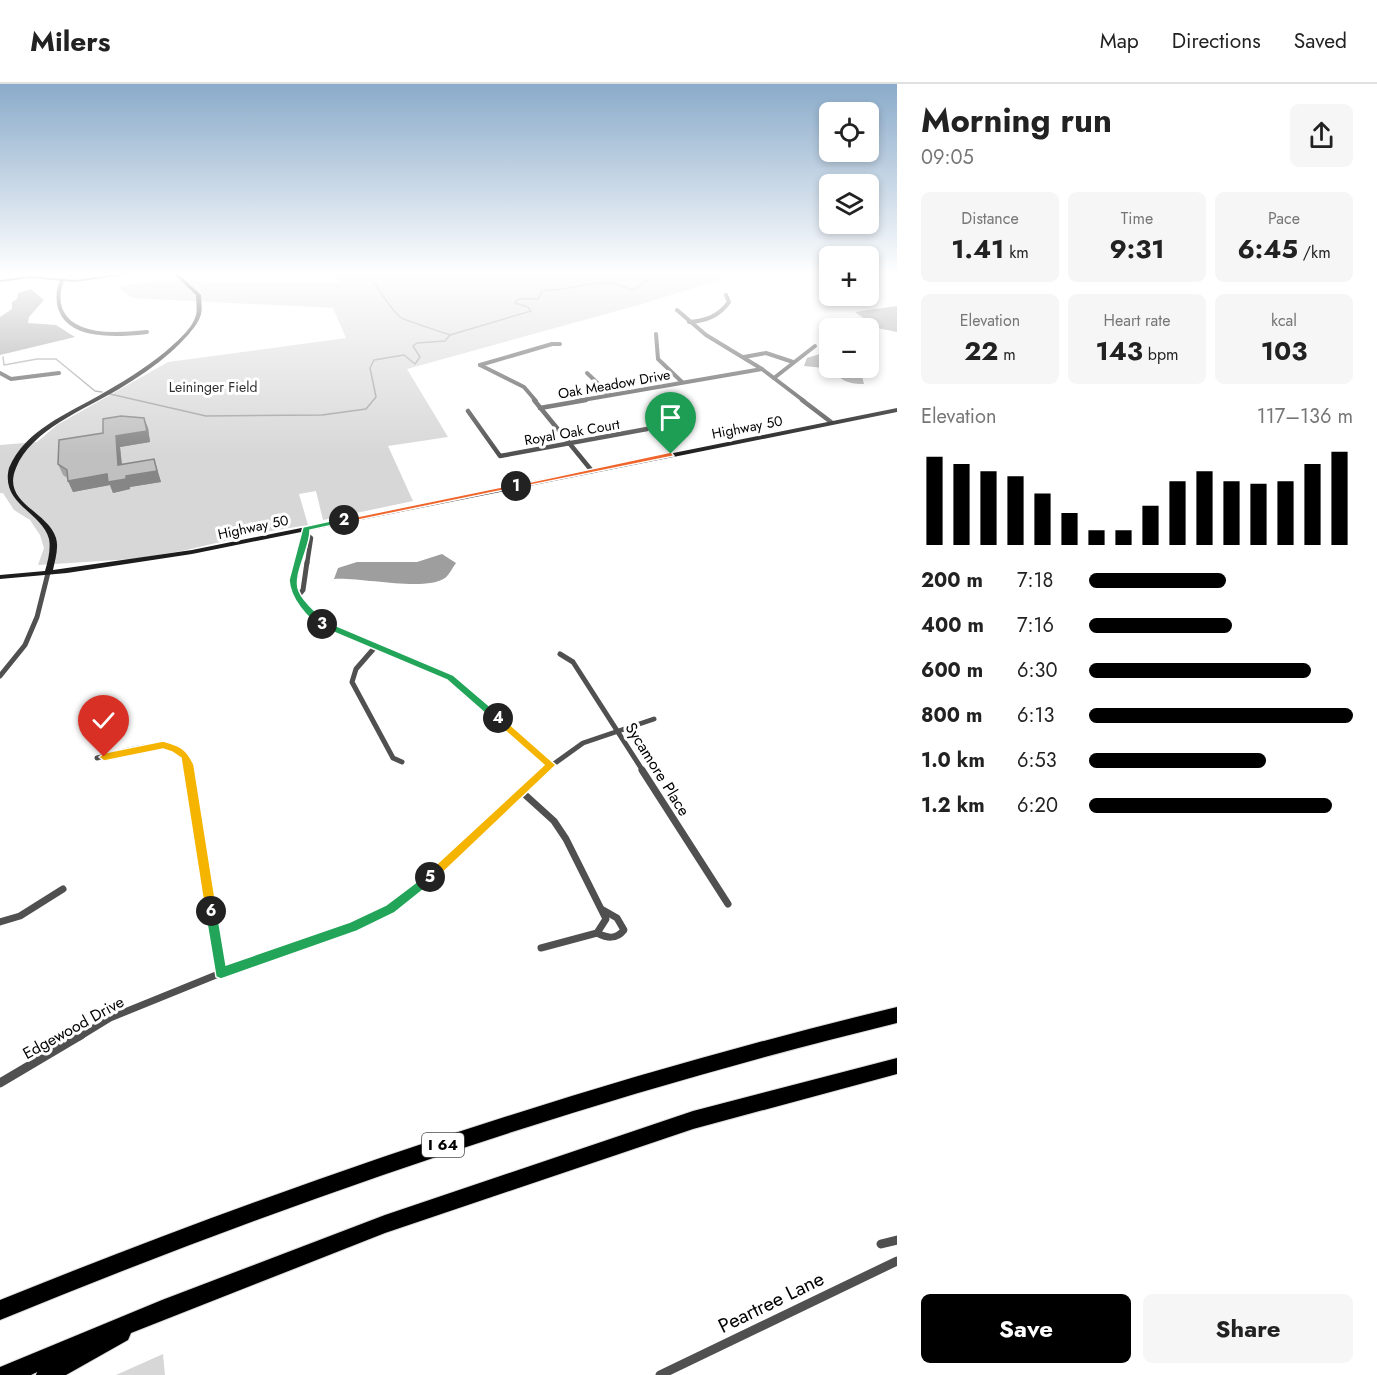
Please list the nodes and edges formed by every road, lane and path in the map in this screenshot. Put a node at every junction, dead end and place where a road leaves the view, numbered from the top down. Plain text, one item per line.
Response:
1 (189, 334) edge
2 (656, 334) dead end
3 (704, 334) edge
4 (560, 344) dead end
5 (815, 346) dead end
6 (744, 357) junction
7 (793, 362) junction
8 (762, 369) junction
9 (0, 373) edge
10 (59, 373) dead end
11 (586, 373) dead end
12 (774, 378) junction
13 (682, 382) junction
14 (610, 395) junction
15 (540, 408) junction
16 (897, 410) edge
17 (468, 411) dead end
18 (831, 422) junction
19 (647, 429) dead end
20 (569, 443) junction
21 (592, 471) junction
22 (306, 531) junction
23 (48, 573) junction
24 (0, 577) edge
25 (375, 646) junction
26 (560, 654) dead end
27 (0, 675) edge
28 (654, 719) dead end
29 (618, 730) junction
30 (97, 758) dead end
31 (402, 762) dead end
32 (551, 765) junction
33 (522, 792) junction
34 (63, 890) dead end
35 (728, 904) dead end
36 (603, 910) junction
37 (0, 922) edge
38 (597, 933) junction
39 (541, 948) dead end
40 (221, 973) junction
41 (897, 1015) edge
42 (897, 1066) edge
43 (0, 1083) edge
44 (897, 1240) edge
45 (881, 1244) dead end
46 (897, 1261) edge
47 (0, 1310) edge
48 (162, 1310) junction
49 (6, 1375) edge
50 (46, 1375) edge
51 (660, 1375) edge

1 - 23 main road
2 - 13 street
3 - 6 street
4 - 15 street
5 - 7 street
6 - 7 street
6 - 8 street
7 - 12 street
8 - 12 street
8 - 13 street, Oak Meadow Drive
9 - 10 street
11 - 14 street
12 - 18 street
13 - 14 street, Oak Meadow Drive
14 - 15 street, Oak Meadow Drive
15 - 20 street
16 - 18 main road, Highway 50
17 - 20 street, Royal Oak Court
18 - 21 main road, Highway 50
19 - 20 street, Royal Oak Court
20 - 21 street
21 - 22 main road, Highway 50
22 - 23 main road, Highway 50
22 - 25 street
23 - 24 main road, Highway 50
23 - 27 street
25 - 31 street
25 - 32 street
26 - 29 street, Sycamore Place
28 - 29 street, Edgewood Drive
29 - 32 street, Edgewood Drive
29 - 35 street, Sycamore Place
30 - 40 street
32 - 33 street, Edgewood Drive
33 - 36 street
33 - 40 street, Edgewood Drive
34 - 37 street
36 - 38 street
36 - 38 street
38 - 39 street
40 - 43 street, Edgewood Drive
41 - 47 highway, I 64
42 - 48 highway
44 - 45 street
46 - 51 street, Peartree Lane
48 - 49 highway
48 - 50 highway

